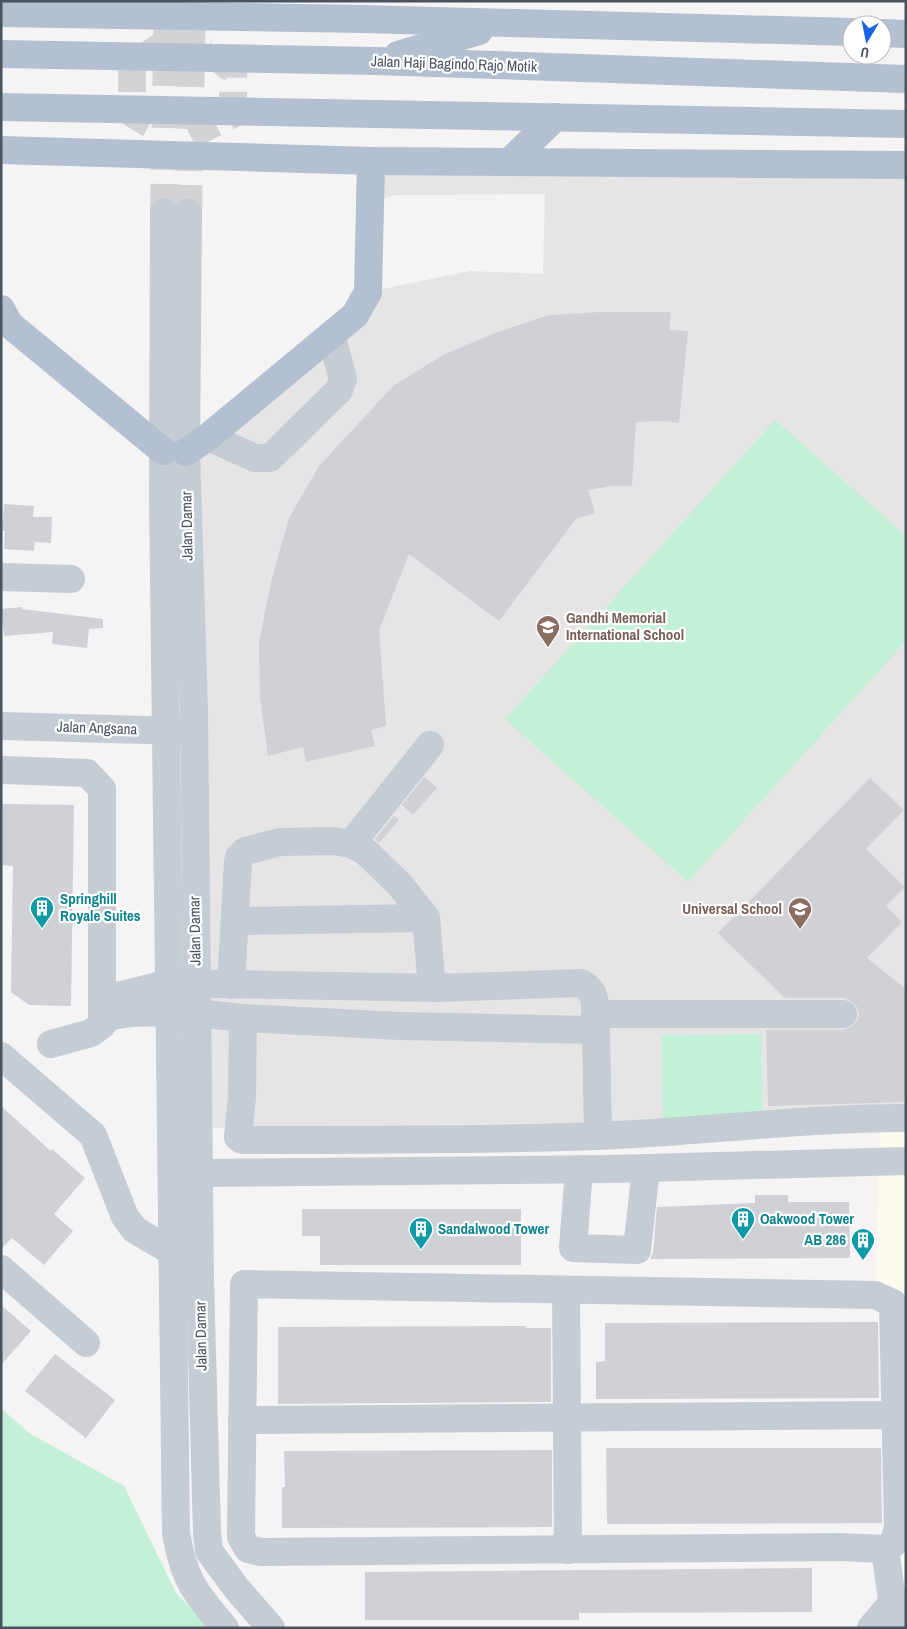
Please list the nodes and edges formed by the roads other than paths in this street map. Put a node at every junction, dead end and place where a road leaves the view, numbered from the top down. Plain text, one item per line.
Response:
1 (362, 10) edge
2 (1, 13) edge
3 (502, 24) junction
4 (842, 32) edge
5 (892, 33) edge
6 (906, 34) edge
7 (1, 54) edge
8 (375, 62) junction
9 (906, 79) edge
10 (1, 107) edge
11 (556, 117) junction
12 (906, 124) edge
13 (1, 150) edge
14 (371, 160) junction
15 (510, 161) junction
16 (906, 165) edge
17 (176, 212) tunnel mouth
18 (1, 309) edge
19 (331, 335) junction
20 (208, 436) junction
21 (174, 452) junction
22 (1, 577) edge
23 (71, 579) dead end
24 (1, 726) edge
25 (166, 730) junction
26 (193, 732) junction
27 (430, 746) dead end
28 (1, 770) edge
29 (351, 844) junction
30 (426, 918) junction
31 (235, 921) junction
32 (168, 983) junction
33 (196, 984) junction
34 (232, 984) junction
35 (432, 988) junction
36 (102, 1009) junction
37 (169, 1012) junction
38 (196, 1012) junction
39 (843, 1014) dead end
40 (243, 1018) junction
41 (596, 1022) junction
42 (51, 1044) dead end
43 (1, 1056) edge
44 (906, 1118) edge
45 (598, 1136) junction
46 (906, 1161) edge
47 (646, 1168) junction
48 (579, 1169) junction
49 (200, 1177) junction
50 (171, 1182) junction
51 (172, 1251) junction
52 (1, 1269) edge
53 (172, 1281) junction
54 (200, 1281) junction
55 (566, 1290) junction
56 (86, 1343) dead end
57 (896, 1415) junction
58 (567, 1418) junction
59 (242, 1420) junction
60 (885, 1549) junction
61 (568, 1550) junction
62 (894, 1615) edge
63 (259, 1623) edge
64 (225, 1628) edge
65 (871, 1628) edge

1 - 2 main road
1 - 3 main road
3 - 4 main road
3 - 8 main road
5 - 6 main road
7 - 8 main road, Jalan Haji Bagindo Rajo Motik
8 - 9 main road, Jalan Haji Bagindo Rajo Motik
10 - 11 main road
11 - 12 main road
11 - 15 main road
13 - 14 main road
14 - 15 main road
14 - 19 main road
15 - 16 main road
17 - 21 street, Jalan Damar
18 - 21 main road
19 - 20 main road
19 - 20 street
20 - 21 main road
21 - 25 street, Jalan Damar
21 - 26 street, Jalan Damar
22 - 23 street
24 - 25 street, Jalan Angsana
25 - 26 street, Jalan Angsana
25 - 32 street, Jalan Damar
26 - 33 street, Jalan Damar
27 - 29 street
28 - 36 street
29 - 30 street
29 - 31 street
30 - 31 street
30 - 35 street
31 - 34 street
32 - 33 street
32 - 36 street
32 - 37 street, Jalan Damar
33 - 34 street
33 - 38 street, Jalan Damar
34 - 35 street
35 - 41 street
36 - 37 street
36 - 42 street
37 - 38 street
37 - 50 street, Jalan Damar
38 - 40 street
38 - 49 street, Jalan Damar
39 - 41 street
40 - 41 street
40 - 45 street
41 - 45 street
43 - 51 street
44 - 45 street
46 - 47 street
47 - 48 street
47 - 48 street
48 - 49 street
49 - 50 street
49 - 54 street, Jalan Damar
50 - 51 street, Jalan Damar
51 - 53 street, Jalan Damar
52 - 56 street
53 - 54 street
53 - 64 street, Jalan Damar
54 - 63 street, Jalan Damar
55 - 57 street
55 - 58 street
55 - 59 street
57 - 58 street
57 - 60 street
58 - 59 street
58 - 61 street
59 - 61 street
60 - 61 street
60 - 62 street
62 - 65 street

